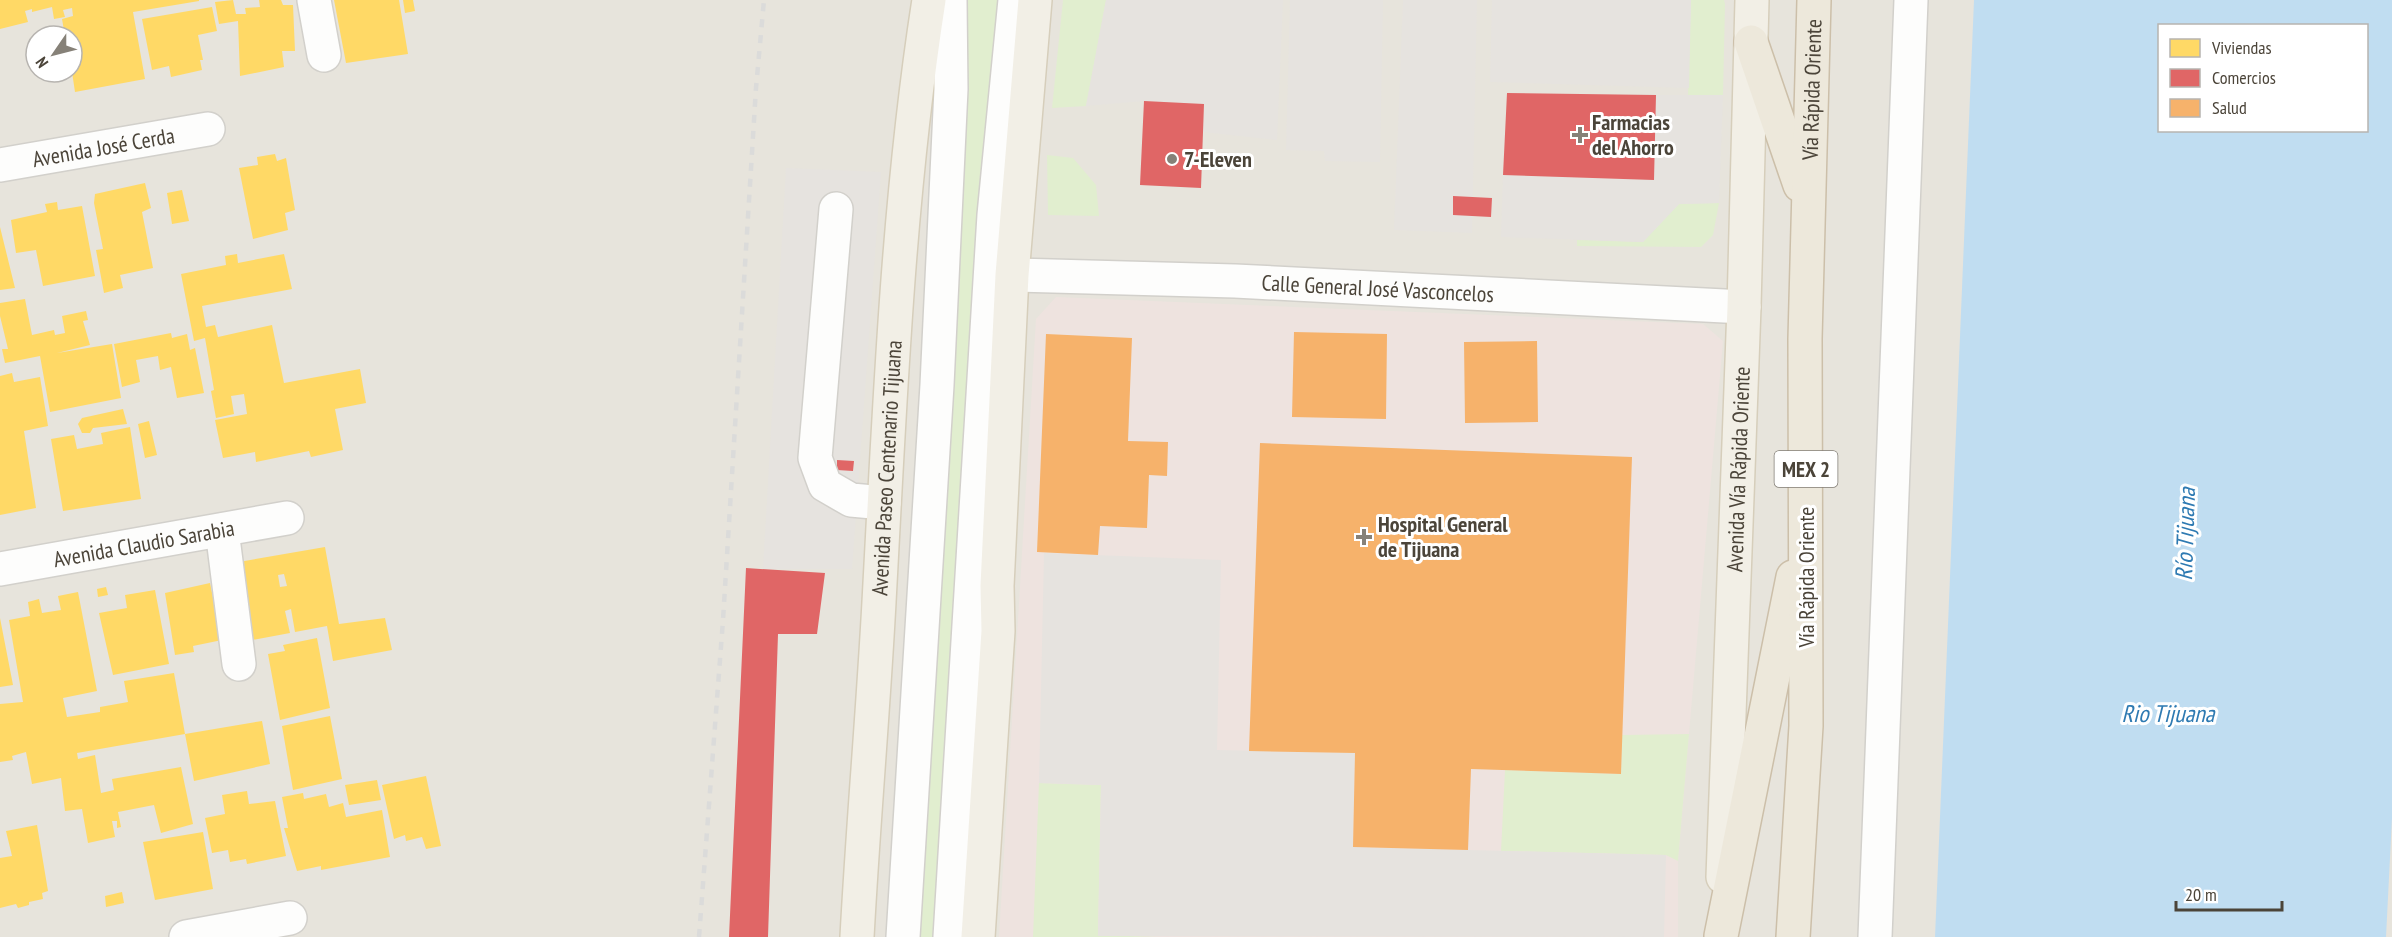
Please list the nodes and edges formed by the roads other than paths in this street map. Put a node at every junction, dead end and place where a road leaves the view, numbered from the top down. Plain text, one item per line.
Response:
1 (314, 0) edge
2 (929, 0) edge
3 (950, 0) edge
4 (1015, 0) edge
5 (1035, 0) edge
6 (1752, 0) edge
7 (1814, 0) edge
8 (1911, 0) edge
9 (1751, 42) junction
10 (324, 55) dead end
11 (208, 129) dead end
12 (0, 165) edge
13 (1807, 205) junction
14 (836, 209) dead end
15 (1012, 275) junction
16 (1744, 307) junction
17 (884, 503) junction
18 (1807, 511) junction
19 (287, 518) dead end
20 (222, 530) junction
21 (0, 569) edge
22 (239, 664) dead end
23 (290, 918) dead end
24 (1721, 936) edge
25 (186, 937) edge
26 (857, 937) edge
27 (903, 937) edge
28 (950, 937) edge
29 (978, 937) edge
30 (1793, 937) edge
31 (1875, 937) edge

1 - 10 street
2 - 17 main road, Avenida Paseo Centenario Tijuana
3 - 27 street
4 - 28 street
5 - 15 main road
6 - 9 main road, Avenida Vía Rápida Oriente
7 - 13 highway, Vía Rápida Oriente / MEX 2
8 - 31 street
9 - 13 highway
9 - 16 main road, Avenida Vía Rápida Oriente
11 - 12 street, Avenida José Cerda
13 - 18 highway, Vía Rápida Oriente / MEX 2
14 - 17 street
15 - 16 street, Calle General José Vasconcelos
15 - 29 main road
16 - 24 main road, Avenida Vía Rápida Oriente
17 - 26 main road, Avenida Paseo Centenario Tijuana
18 - 24 highway
18 - 30 highway, Vía Rápida Oriente / MEX 2
19 - 20 street, Avenida Claudio Sarabia
20 - 21 street, Avenida Claudio Sarabia
20 - 22 street
23 - 25 street

